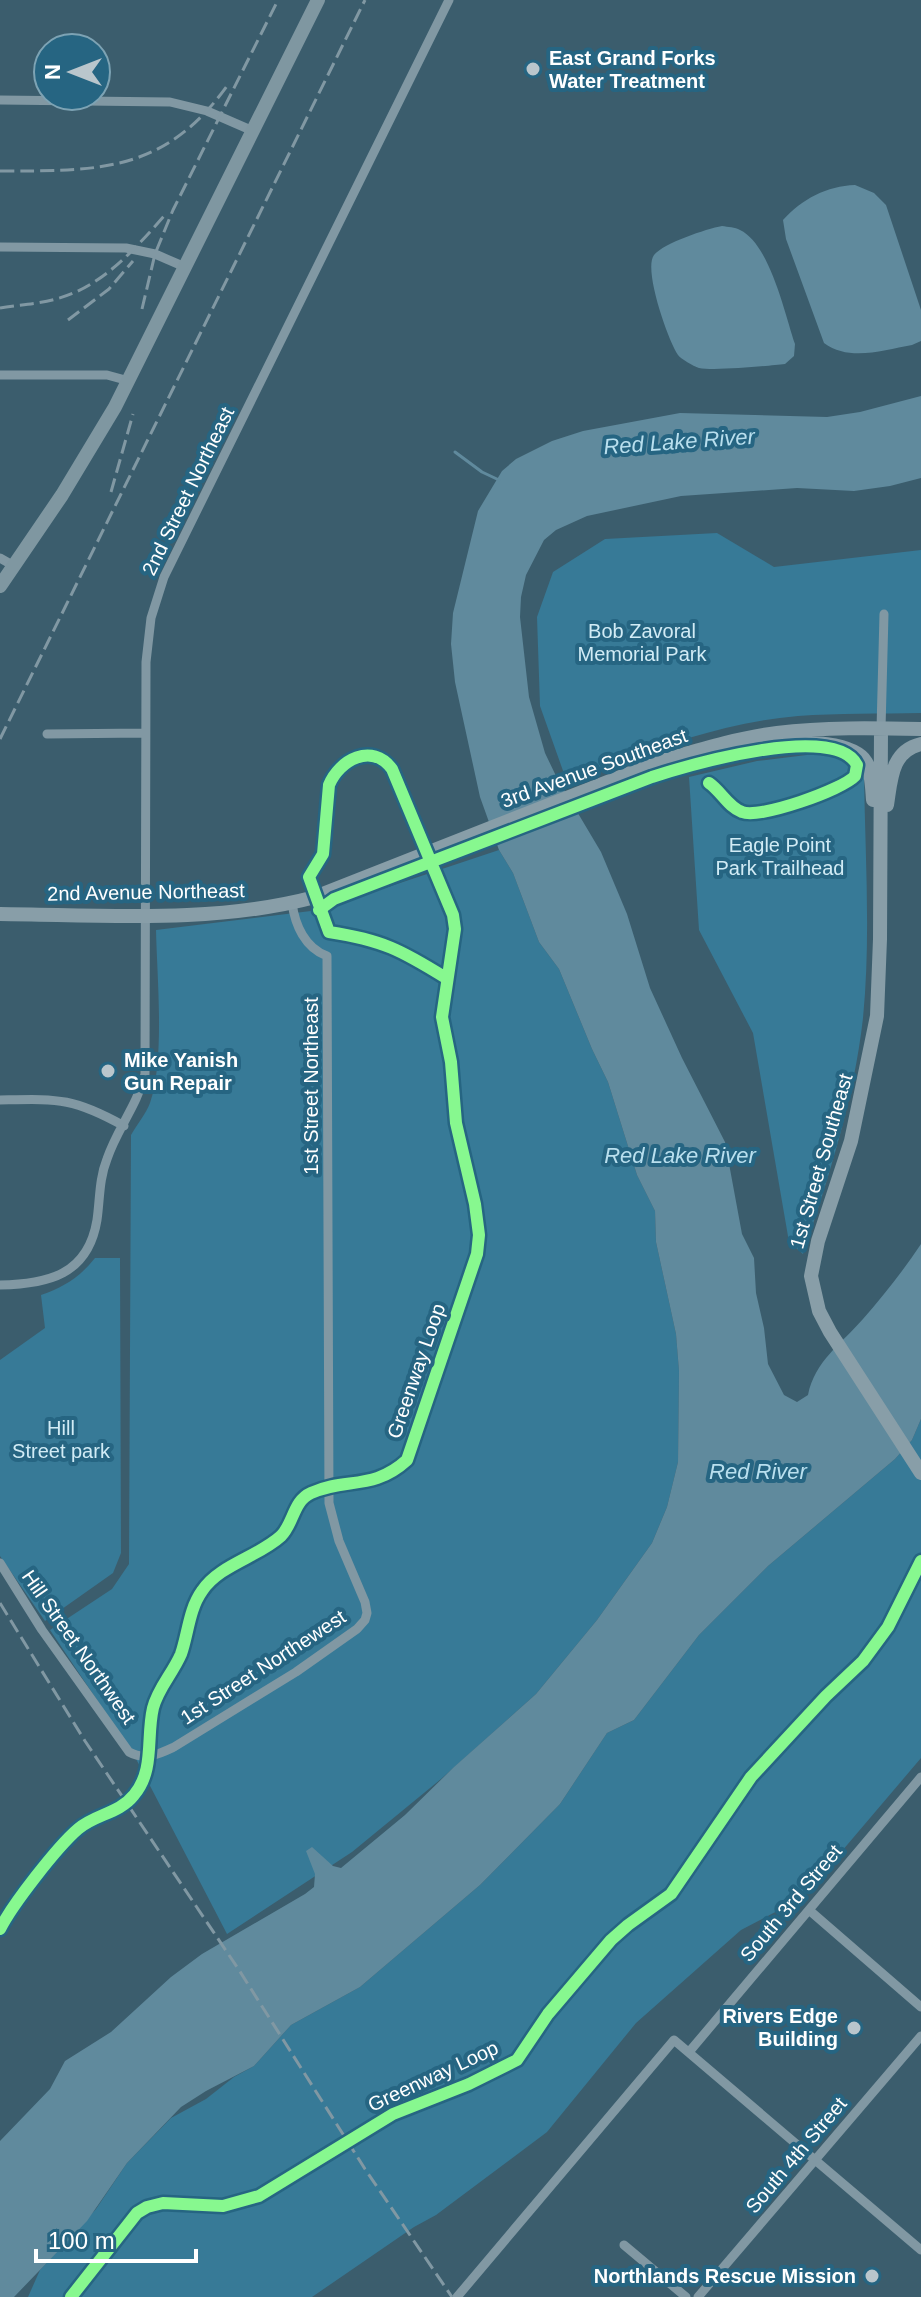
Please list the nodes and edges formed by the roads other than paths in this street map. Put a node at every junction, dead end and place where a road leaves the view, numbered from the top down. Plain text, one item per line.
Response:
1 (318, 0) edge
2 (449, 0) edge
3 (0, 100) edge
4 (253, 131) junction
5 (0, 247) edge
6 (185, 267) junction
7 (0, 375) edge
8 (129, 381) junction
9 (0, 558) edge
10 (14, 566) junction
11 (0, 586) edge
12 (884, 614) dead end
13 (881, 729) junction
14 (921, 729) edge
15 (145, 733) junction
16 (47, 734) dead end
17 (789, 738) junction
18 (921, 744) edge
19 (880, 853) junction
20 (338, 886) joint
21 (292, 903) junction
22 (0, 914) edge
23 (146, 915) junction
24 (0, 1100) edge
25 (124, 1126) junction
26 (0, 1285) edge
27 (921, 1473) edge
28 (0, 1563) edge
29 (367, 1613) joint
30 (129, 1752) joint
31 (921, 1777) edge
32 (809, 1910) junction
33 (921, 2007) edge
34 (921, 2036) edge
35 (689, 2052) junction
36 (816, 2161) junction
37 (624, 2245) dead end
38 (921, 2250) edge
39 (457, 2297) edge
40 (686, 2297) edge
41 (698, 2297) edge

1 - 4 main road
2 - 15 street, 2nd Street Northeast
3 - 4 street
4 - 6 main road
5 - 6 street
6 - 8 main road
7 - 8 street
8 - 10 main road
9 - 10 street
10 - 11 main road
12 - 13 street, 1st Street Southeast
13 - 14 street, 3rd Avenue Southeast
13 - 17 street, 3rd Avenue Southeast
13 - 19 street, 1st Street Southeast
15 - 16 street
15 - 23 street, 2nd Street Northeast
17 - 19 street
17 - 20 street, 3rd Avenue Southeast
18 - 19 street
19 - 27 street, 1st Street Southeast
20 - 21 street, 2nd Avenue Northeast
21 - 23 street, 2nd Avenue Northeast
21 - 29 street, 1st Street Northeast
22 - 23 street, 2nd Avenue Northeast
23 - 25 street, 2nd Street Northeast
24 - 25 street
25 - 26 street, 2nd Street Northeast
28 - 30 street, Hill Street Northwest
29 - 30 street, 1st Street Northewest
31 - 32 street, South 3rd Street
32 - 33 street
32 - 35 street, South 3rd Street
34 - 36 street, South 4th Street
35 - 36 street
35 - 39 street
36 - 38 street
36 - 41 street, South 4th Street
37 - 40 street

